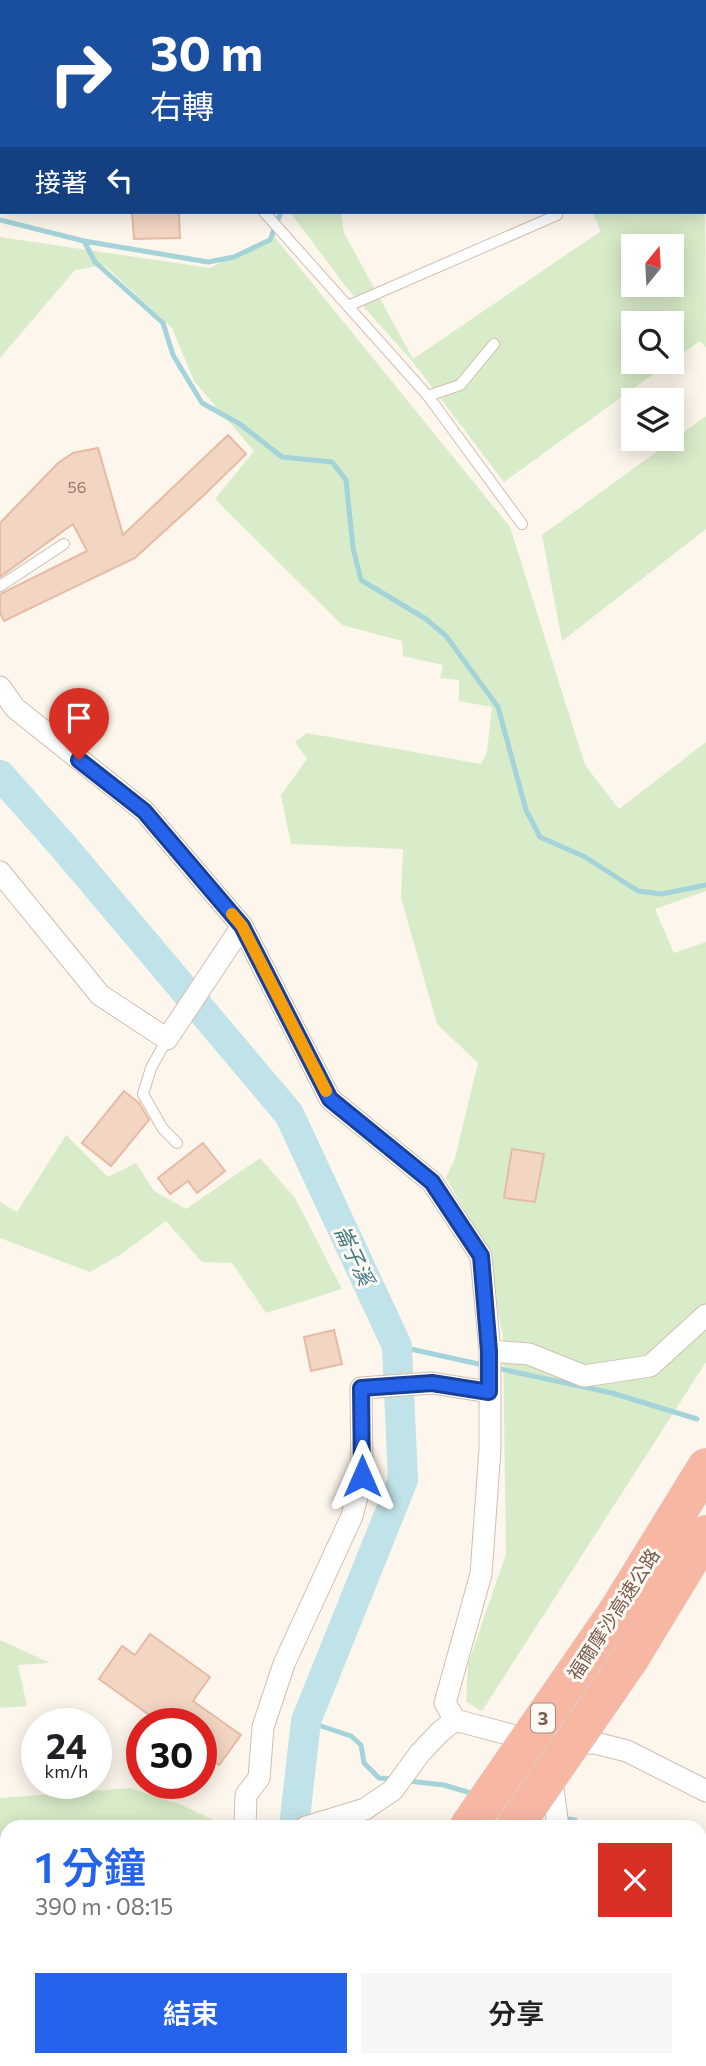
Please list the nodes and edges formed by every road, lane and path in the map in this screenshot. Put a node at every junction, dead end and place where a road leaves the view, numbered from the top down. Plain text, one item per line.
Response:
1 (266, 214) edge
2 (556, 215) dead end
3 (348, 306) junction
4 (494, 345) dead end
5 (428, 396) junction
6 (522, 524) dead end
7 (64, 544) dead end
8 (0, 586) edge
9 (0, 687) edge
10 (0, 872) edge
11 (242, 926) junction
12 (167, 1039) junction
13 (177, 1143) dead end
14 (706, 1315) edge
15 (489, 1351) junction
16 (489, 1392) junction
17 (706, 1467) edge
18 (706, 1534) edge
19 (456, 1720) junction
20 (548, 1745) junction
21 (706, 1791) edge
22 (245, 1820) edge
23 (326, 1820) edge
24 (473, 1820) edge
25 (519, 1820) edge
26 (557, 1820) edge

1 - 3 lane
2 - 3 lane
3 - 5 lane
4 - 5 lane
5 - 6 lane
7 - 8 lane
9 - 11 street
10 - 12 street
11 - 12 street
11 - 15 street
12 - 13 lane
14 - 15 street
15 - 16 street
16 - 19 street
16 - 22 street
17 - 24 highway, 福爾摩沙高速公路 / 3, bridge
18 - 25 highway, 福爾摩沙高速公路 / 3, bridge
19 - 20 street
19 - 23 street
20 - 21 street
20 - 26 street

